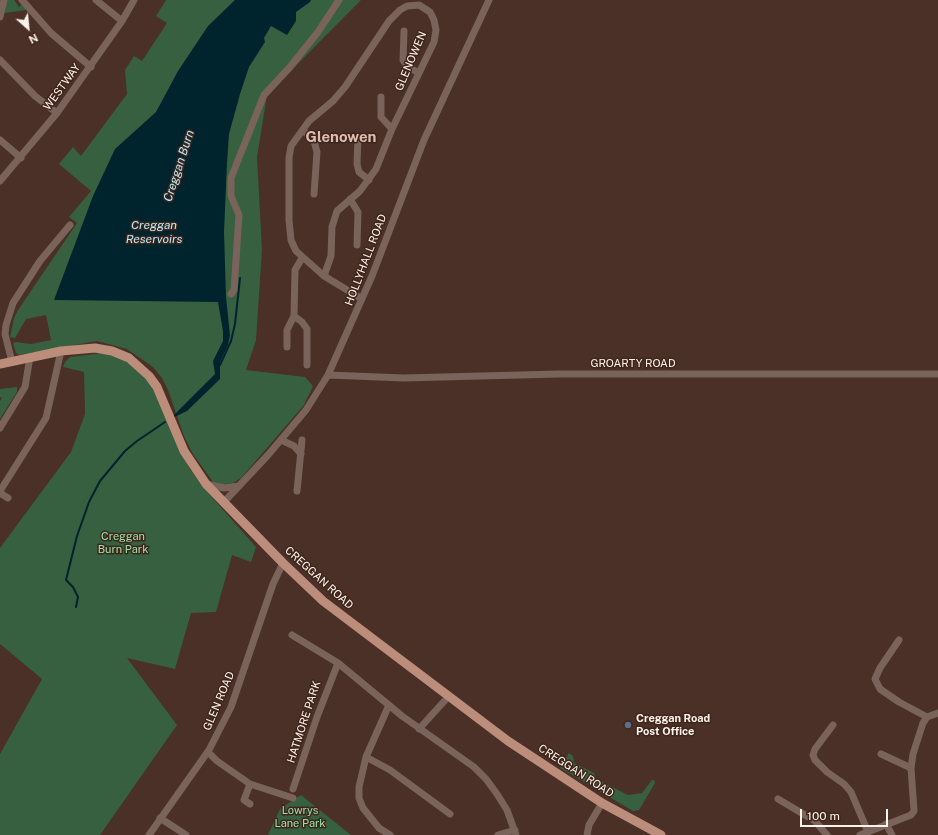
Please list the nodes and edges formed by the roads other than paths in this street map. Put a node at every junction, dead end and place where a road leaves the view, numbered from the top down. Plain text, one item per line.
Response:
1 (4, 0) edge
2 (22, 0) edge
3 (96, 0) edge
4 (134, 0) edge
5 (339, 0) edge
6 (489, 0) edge
7 (422, 3) edge
8 (0, 17) edge
9 (122, 22) junction
10 (404, 32) dead end
11 (0, 60) edge
12 (90, 67) junction
13 (418, 73) junction
14 (381, 97) dead end
15 (57, 113) junction
16 (392, 129) junction
17 (302, 130) junction
18 (358, 138) dead end
19 (0, 140) edge
20 (21, 158) junction
21 (369, 180) junction
22 (0, 181) edge
23 (314, 194) dead end
24 (350, 200) junction
25 (70, 225) dead end
26 (357, 245) dead end
27 (302, 258) junction
28 (324, 276) junction
29 (231, 294) dead end
30 (362, 299) junction
31 (294, 316) junction
32 (287, 347) dead end
33 (61, 351) junction
34 (30, 357) junction
35 (12, 362) junction
36 (0, 364) edge
37 (307, 365) dead end
38 (938, 374) edge
39 (328, 375) junction
40 (0, 428) edge
41 (281, 440) junction
42 (302, 440) dead end
43 (301, 454) junction
44 (206, 484) junction
45 (239, 486) junction
46 (297, 491) dead end
47 (0, 492) edge
48 (8, 498) dead end
49 (223, 503) junction
50 (283, 563) junction
51 (292, 635) dead end
52 (899, 640) dead end
53 (338, 664) junction
54 (448, 697) junction
55 (389, 705) junction
56 (938, 712) edge
57 (927, 717) junction
58 (833, 725) dead end
59 (420, 729) junction
60 (208, 752) junction
61 (881, 754) dead end
62 (366, 757) junction
63 (911, 768) junction
64 (250, 784) junction
65 (293, 789) dead end
66 (289, 799) dead end
67 (778, 799) dead end
68 (245, 801) dead end
69 (602, 803) junction
70 (450, 814) dead end
71 (160, 818) junction
72 (886, 824) junction
73 (515, 832) edge
74 (868, 832) junction
75 (149, 835) edge
76 (186, 835) edge
77 (390, 835) edge
78 (498, 835) edge
79 (587, 835) edge
80 (661, 835) edge
81 (827, 835) edge
82 (860, 835) edge
83 (892, 835) edge

1 - 8 street
2 - 12 street
3 - 9 street
4 - 9 street, WESTWAY
5 - 29 street
6 - 30 street, HOLLYHALL ROAD
7 - 13 street, GLENOWEN
7 - 17 street, GLENOWEN
9 - 12 street, WESTWAY
10 - 13 street
11 - 15 street
12 - 15 street, WESTWAY
13 - 16 street, GLENOWEN
14 - 16 street
15 - 20 street, WESTWAY
16 - 21 street, GLENOWEN
17 - 23 street
17 - 27 street, GLENOWEN
18 - 21 street
19 - 20 street
20 - 22 street, WESTWAY
21 - 24 street, GLENOWEN
24 - 26 street
24 - 28 street, GLENOWEN
25 - 35 street
27 - 28 street, GLENOWEN
27 - 31 street
28 - 30 street, GLENOWEN
30 - 39 street, HOLLYHALL ROAD
31 - 32 street
31 - 37 street
33 - 34 main road, CREGGAN ROAD
33 - 44 main road, CREGGAN ROAD
33 - 47 street
34 - 35 main road, CREGGAN ROAD
34 - 40 street
35 - 36 main road, CREGGAN ROAD
38 - 39 street, GROARTY ROAD
39 - 41 street, HOLLYHALL ROAD
41 - 43 street
41 - 45 street, HOLLYHALL ROAD
42 - 43 street
43 - 46 street
44 - 45 street
44 - 49 main road, CREGGAN ROAD
45 - 49 street, HOLLYHALL ROAD
47 - 48 street
49 - 50 main road, CREGGAN ROAD
50 - 54 main road, CREGGAN ROAD
50 - 60 street, GLEN ROAD
51 - 53 street
52 - 57 street
53 - 55 street
53 - 65 street, HATMORE PARK
54 - 59 street
54 - 69 main road, CREGGAN ROAD
55 - 59 street
55 - 62 street
56 - 57 street
57 - 63 street
58 - 74 street
59 - 73 street
60 - 64 street
60 - 71 street, GLEN ROAD
61 - 63 street
62 - 70 street
62 - 77 street
63 - 72 street
64 - 66 street
64 - 68 street
67 - 81 street
69 - 79 street
69 - 80 main road, CREGGAN ROAD
71 - 75 street, GLEN ROAD
71 - 76 street
72 - 74 street
72 - 83 street
73 - 78 street
74 - 82 street

